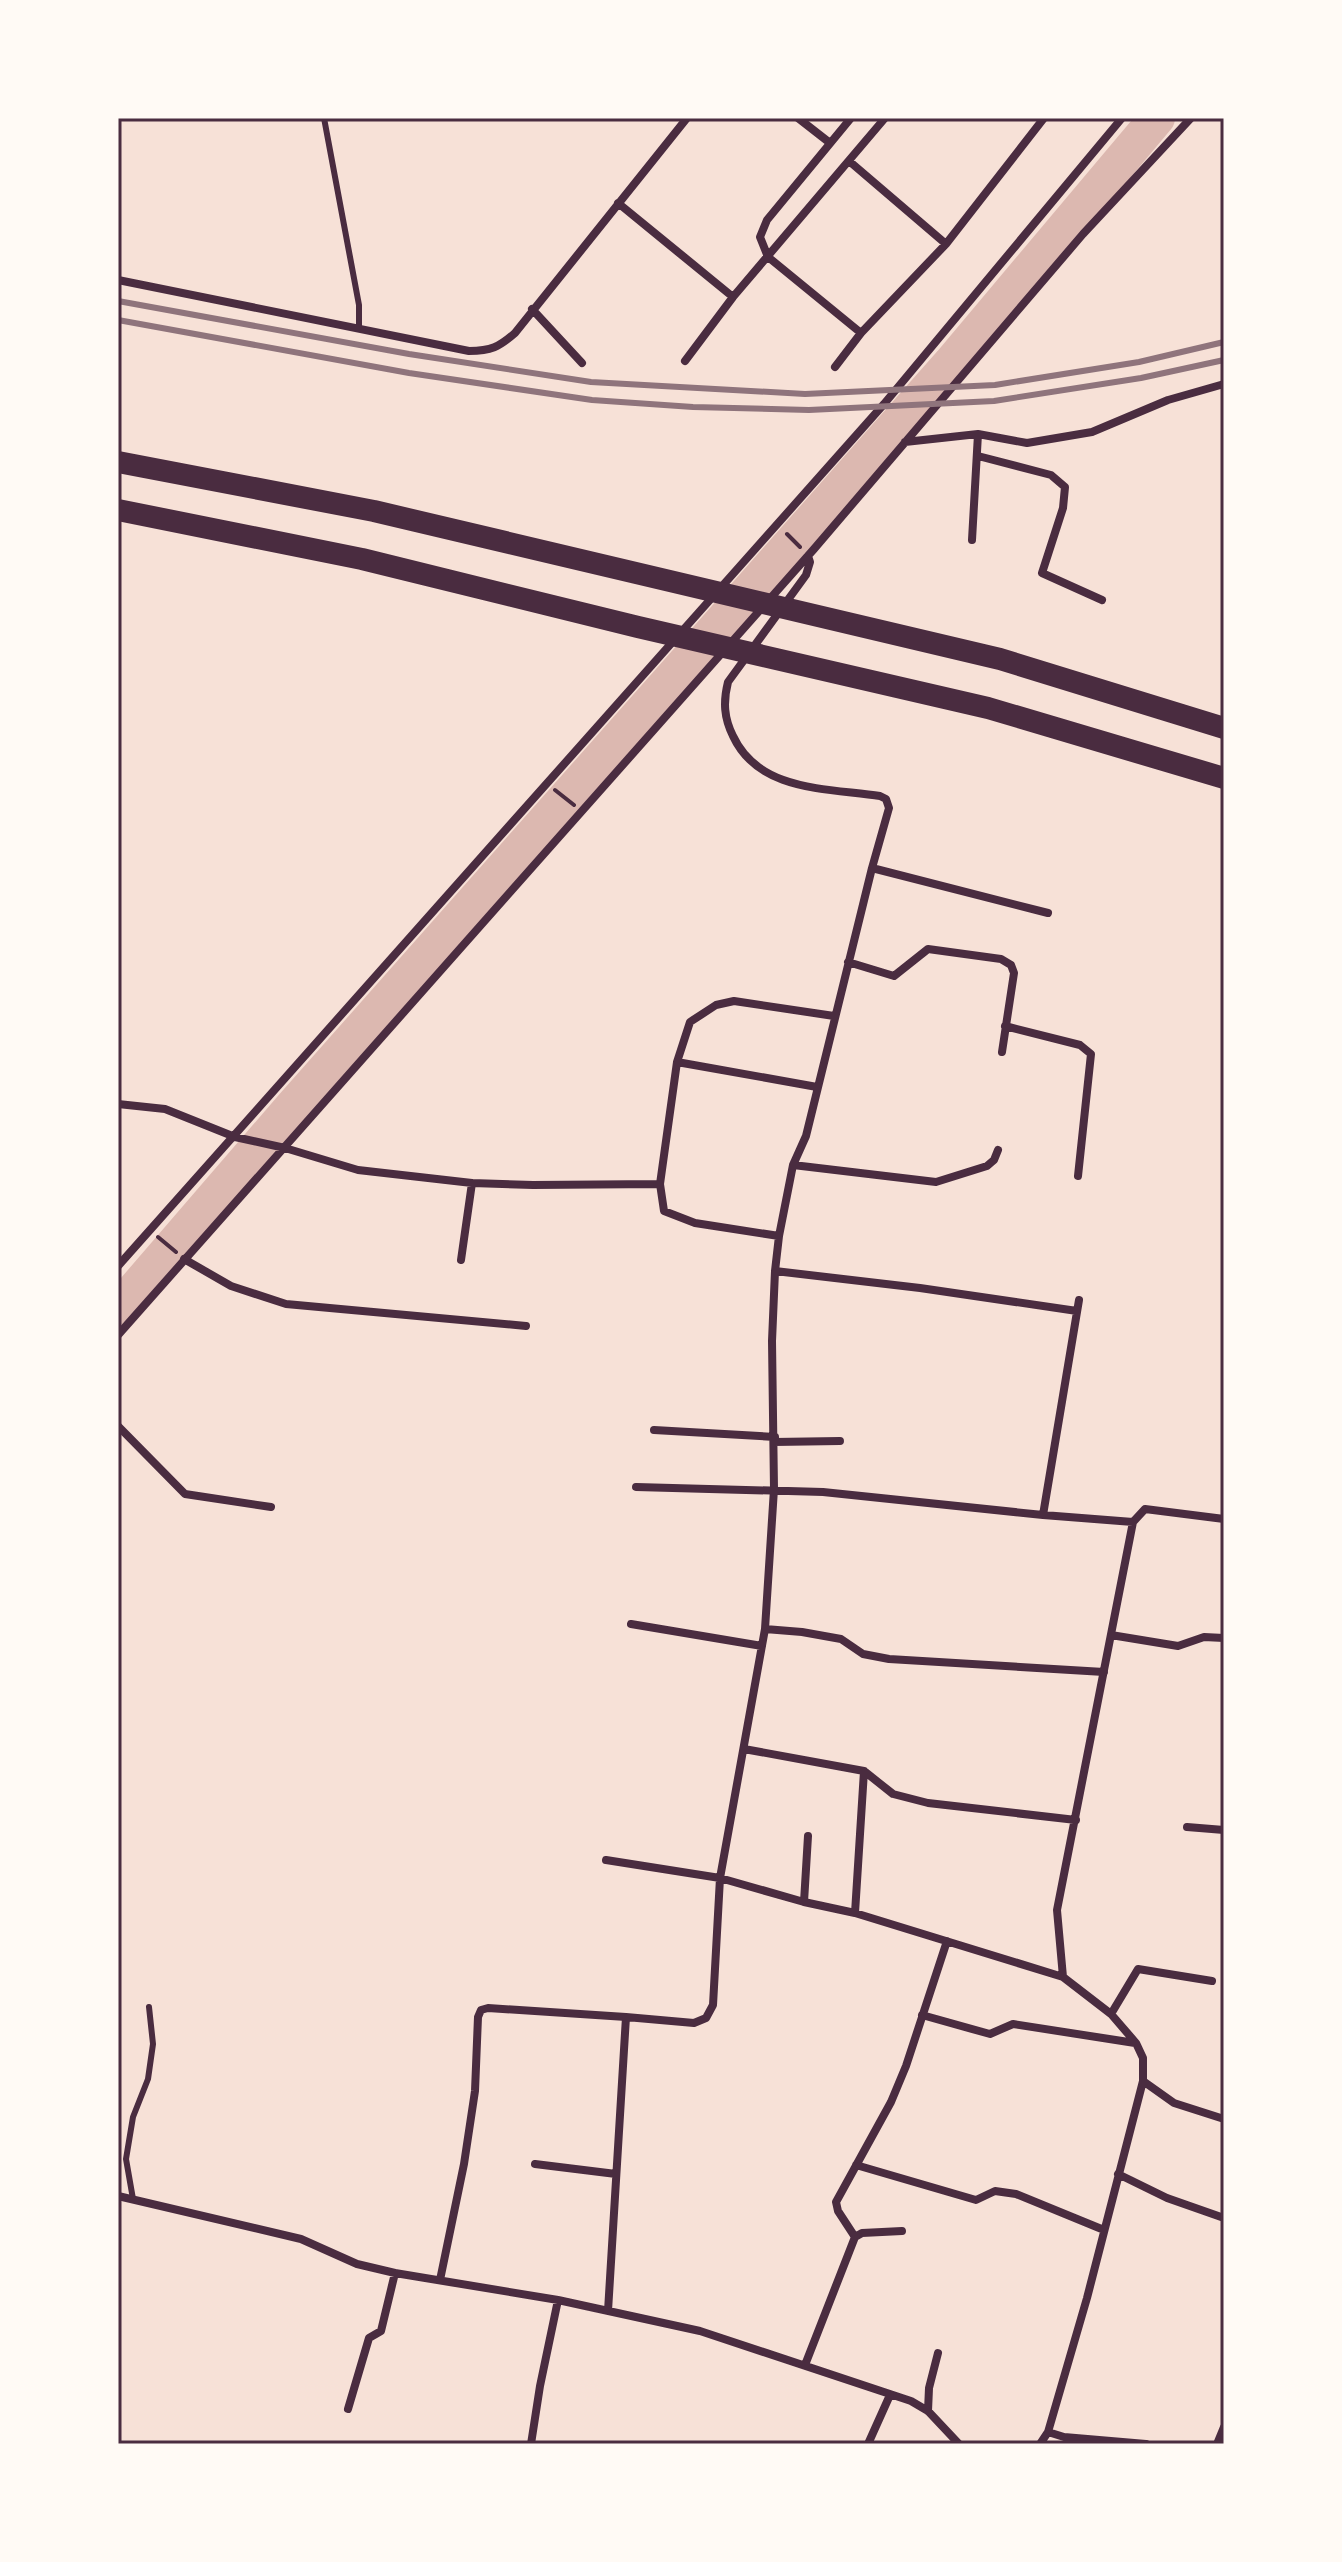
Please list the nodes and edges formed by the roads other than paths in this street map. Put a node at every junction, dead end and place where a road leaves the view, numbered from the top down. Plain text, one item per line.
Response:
1 (324, 118) edge
2 (687, 118) edge
3 (798, 118) edge
4 (851, 118) edge
5 (885, 118) edge
6 (1044, 118) edge
7 (1122, 118) edge
8 (1191, 118) edge
9 (830, 143) junction
10 (849, 161) junction
11 (618, 203) junction
12 (946, 244) junction
13 (768, 257) junction
14 (118, 280) edge
15 (733, 297) junction
16 (532, 309) junction
17 (359, 329) junction
18 (861, 333) junction
19 (685, 361) dead end
20 (582, 363) dead end
21 (835, 367) dead end
22 (1224, 384) edge
23 (978, 434) junction
24 (905, 442) junction
25 (978, 456) junction
26 (118, 462) edge
27 (118, 510) edge
28 (972, 540) dead end
29 (805, 552) junction
30 (1102, 600) dead end
31 (1224, 728) edge
32 (1224, 778) edge
33 (872, 868) junction
34 (1048, 913) dead end
35 (848, 962) junction
36 (834, 1016) junction
37 (1005, 1026) junction
38 (1002, 1052) dead end
39 (677, 1062) junction
40 (817, 1087) junction
41 (118, 1104) edge
42 (235, 1137) junction
43 (285, 1148) junction
44 (998, 1150) dead end
45 (793, 1165) junction
46 (1078, 1176) dead end
47 (472, 1183) junction
48 (660, 1184) junction
49 (779, 1236) junction
50 (184, 1259) junction
51 (461, 1260) dead end
52 (118, 1266) edge
53 (775, 1271) junction
54 (1079, 1300) dead end
55 (1077, 1311) junction
56 (526, 1326) dead end
57 (118, 1335) edge
58 (118, 1426) edge
59 (654, 1430) dead end
60 (774, 1439) junction
61 (840, 1441) dead end
62 (636, 1487) dead end
63 (774, 1489) junction
64 (271, 1507) dead end
65 (1043, 1515) junction
66 (1224, 1519) edge
67 (1133, 1522) junction
68 (631, 1624) dead end
69 (765, 1629) junction
70 (1111, 1635) junction
71 (1224, 1638) edge
72 (762, 1646) junction
73 (1104, 1672) junction
74 (744, 1749) junction
75 (864, 1771) junction
76 (1076, 1820) junction
77 (1187, 1827) dead end
78 (1224, 1830) edge
79 (808, 1836) dead end
80 (606, 1860) dead end
81 (720, 1878) junction
82 (804, 1902) junction
83 (855, 1913) junction
84 (947, 1941) junction
85 (1063, 1977) junction
86 (1212, 1981) dead end
87 (149, 2007) dead end
88 (1111, 2014) junction
89 (922, 2015) junction
90 (626, 2017) junction
91 (1136, 2043) junction
92 (1143, 2081) junction
93 (1224, 2119) edge
94 (535, 2164) dead end
95 (856, 2165) junction
96 (616, 2174) junction
97 (1118, 2174) junction
98 (118, 2196) edge
99 (133, 2199) junction
100 (1224, 2218) edge
101 (1104, 2230) junction
102 (902, 2231) dead end
103 (855, 2237) junction
104 (395, 2273) junction
105 (440, 2280) junction
106 (558, 2300) junction
107 (608, 2311) junction
108 (938, 2353) dead end
109 (805, 2365) junction
110 (890, 2395) junction
111 (348, 2409) dead end
112 (928, 2411) junction
113 (1224, 2427) edge
114 (1048, 2432) junction
115 (531, 2444) edge
116 (868, 2444) edge
117 (959, 2444) edge
118 (1040, 2444) edge
119 (1146, 2444) edge
120 (1217, 2444) edge

1 - 17 lane
2 - 11 street
3 - 9 street
4 - 9 street
5 - 10 street
6 - 12 street
7 - 42 street
8 - 24 street
9 - 13 street
10 - 12 street
10 - 13 street
11 - 15 street
11 - 16 street
12 - 18 street
13 - 15 street
13 - 18 street
14 - 17 street
15 - 19 street
16 - 17 street
16 - 20 street
18 - 21 street
22 - 23 street
23 - 24 street
23 - 25 street
24 - 29 street
25 - 28 street
25 - 30 street
26 - 31 highway
27 - 32 highway
29 - 33 street
29 - 43 street
33 - 34 street
33 - 35 street
35 - 36 street
35 - 37 street
36 - 39 street
36 - 40 street
37 - 38 street
37 - 46 street
39 - 40 street
39 - 48 street
40 - 45 street
41 - 42 street
42 - 43 street
42 - 52 street
43 - 47 street
43 - 50 street
44 - 45 street
45 - 49 street
47 - 48 street
47 - 51 street
48 - 49 street
49 - 53 street
50 - 56 street
50 - 57 street
53 - 55 street
53 - 60 street
54 - 55 street
55 - 65 street
58 - 64 street
59 - 60 street
60 - 61 street
60 - 63 street
62 - 63 street
63 - 65 street
63 - 69 street
65 - 67 street
66 - 67 street
67 - 70 street
68 - 72 street
69 - 72 street
69 - 73 street
70 - 71 street
70 - 73 street
72 - 74 street
73 - 76 street
74 - 75 street
74 - 81 street
75 - 76 street
75 - 83 street
76 - 85 street
77 - 78 street
79 - 82 street
80 - 81 street
81 - 82 street
81 - 90 street
82 - 83 street
83 - 84 street
84 - 85 street
84 - 89 street
85 - 88 street
86 - 88 street
87 - 99 lane
88 - 91 street
89 - 91 street
89 - 95 street
90 - 96 street
90 - 105 street
91 - 92 street
92 - 93 street
92 - 97 street
94 - 96 street
95 - 101 street
95 - 103 street
96 - 107 street
97 - 100 street
97 - 101 street
98 - 99 street
99 - 104 street
101 - 114 street
102 - 103 street
103 - 109 street
104 - 105 street
104 - 111 street
105 - 106 street
106 - 107 street
106 - 115 street
107 - 109 street
108 - 112 street
109 - 110 street
110 - 112 street
110 - 116 street
112 - 117 street
113 - 120 street
114 - 118 street
114 - 119 street

